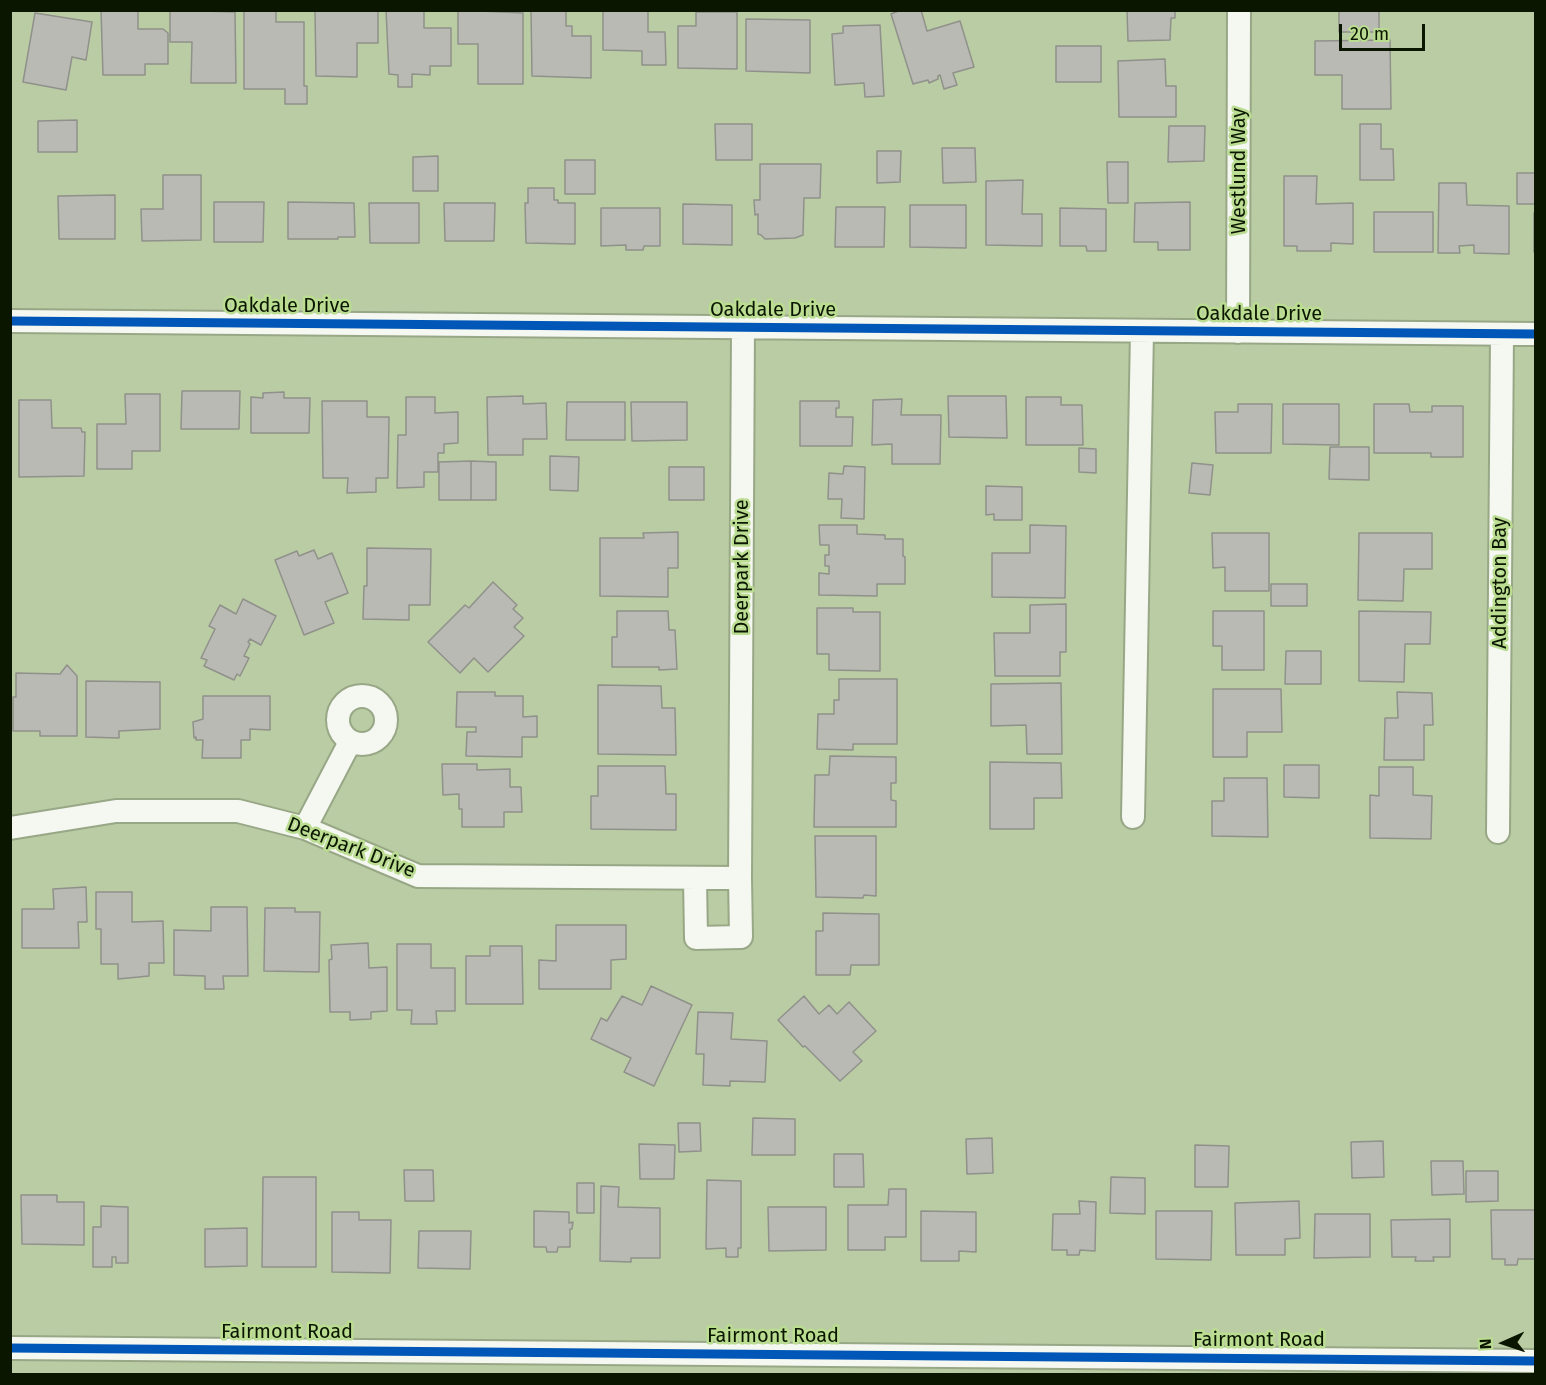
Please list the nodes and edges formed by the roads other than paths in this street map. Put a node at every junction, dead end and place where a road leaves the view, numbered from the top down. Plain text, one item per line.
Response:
1 (1239, 10) edge
2 (10, 321) edge
3 (743, 327) junction
4 (1142, 331) junction
5 (1238, 332) junction
6 (1502, 334) junction
7 (1536, 334) edge
8 (350, 742) dead end
9 (1133, 817) dead end
10 (10, 828) edge
11 (305, 828) junction
12 (1498, 832) dead end
13 (695, 878) junction
14 (740, 878) junction
15 (10, 1348) edge
16 (1536, 1360) edge

1 - 5 street, Westlund Way
2 - 3 street, Oakdale Drive
3 - 4 street, Oakdale Drive
3 - 14 street, Deerpark Drive
4 - 5 street, Oakdale Drive
4 - 9 street
5 - 6 street, Oakdale Drive
6 - 7 street, Oakdale Drive
6 - 12 street, Addington Bay
8 - 11 street
10 - 11 street, Deerpark Drive
11 - 13 street, Deerpark Drive
13 - 14 street, Deerpark Drive
13 - 14 street, Deerpark Drive
15 - 16 street, Fairmont Road

